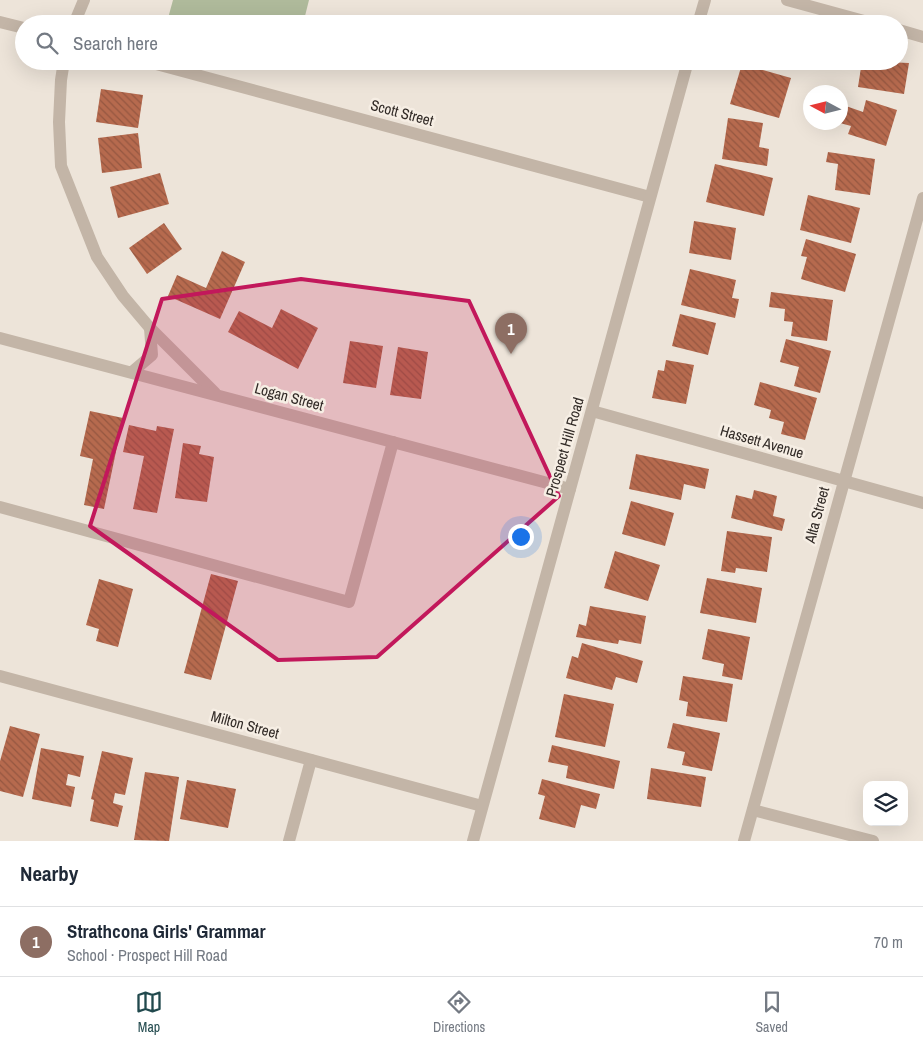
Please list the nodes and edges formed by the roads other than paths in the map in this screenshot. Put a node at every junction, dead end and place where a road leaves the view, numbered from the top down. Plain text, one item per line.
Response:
1 (84, 0) edge
2 (705, 0) edge
3 (787, 0) edge
4 (78, 15) edge
5 (701, 15) edge
6 (842, 15) edge
7 (0, 22) edge
8 (15, 26) edge
9 (908, 33) edge
10 (923, 37) edge
11 (63, 70) edge
12 (178, 70) edge
13 (685, 70) edge
14 (650, 197) junction
15 (923, 198) edge
16 (150, 328) junction
17 (0, 338) edge
18 (132, 372) junction
19 (217, 395) junction
20 (592, 411) junction
21 (393, 442) junction
22 (843, 482) junction
23 (570, 489) junction
24 (923, 503) edge
25 (0, 507) edge
26 (0, 676) edge
27 (311, 760) junction
28 (482, 806) junction
29 (753, 810) junction
30 (289, 841) edge
31 (473, 841) edge
32 (744, 841) edge
33 (873, 841) edge

1 - 4 street
2 - 5 street
3 - 6 street
7 - 8 street
9 - 10 street
11 - 16 street
12 - 14 street, Scott Street
13 - 14 street, Prospect Hill Road
14 - 20 street, Prospect Hill Road
15 - 22 street, Alta Street
16 - 18 street
16 - 19 street
17 - 18 street, Logan Street
18 - 19 street, Logan Street
19 - 21 street, Logan Street
20 - 22 street, Hassett Avenue
20 - 23 street, Prospect Hill Road
21 - 23 street, Logan Street
21 - 25 street
22 - 24 street, Hassett Avenue
22 - 29 street, Alta Street
23 - 28 street, Prospect Hill Road
26 - 27 street, Milton Street
27 - 28 street, Milton Street
27 - 30 street
28 - 31 street, Prospect Hill Road
29 - 32 street, Alta Street
29 - 33 street

